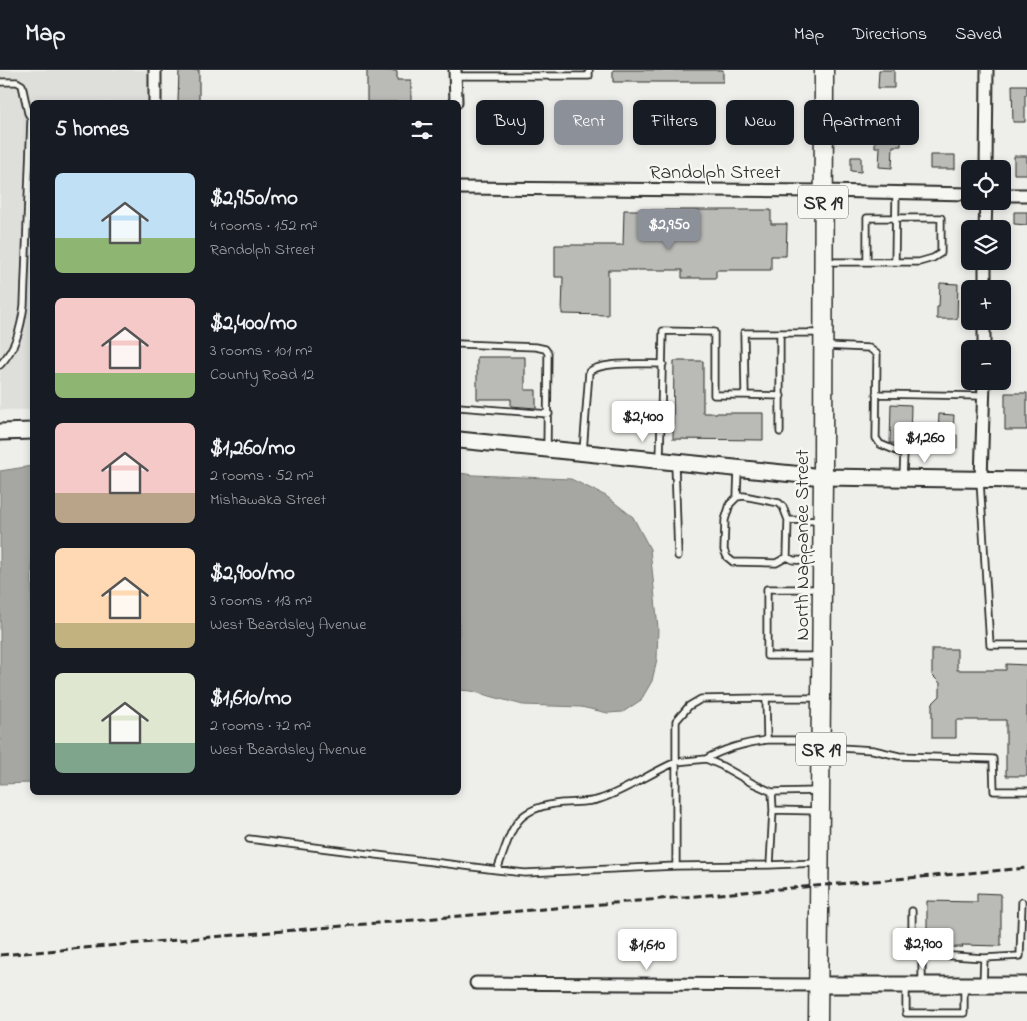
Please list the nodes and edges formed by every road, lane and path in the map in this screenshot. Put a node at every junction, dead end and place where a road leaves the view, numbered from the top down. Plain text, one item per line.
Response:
1 (155, 70) edge
2 (589, 70) edge
3 (824, 70) edge
4 (987, 70) edge
5 (456, 73) edge
6 (0, 82) edge
7 (155, 100) edge
8 (456, 100) edge
9 (30, 116) edge
10 (986, 160) edge
11 (30, 166) edge
12 (461, 188) edge
13 (823, 191) junction
14 (896, 193) junction
15 (961, 194) edge
16 (1011, 195) edge
17 (1027, 195) edge
18 (896, 218) junction
19 (823, 262) junction
20 (867, 262) junction
21 (896, 262) junction
22 (780, 333) junction
23 (823, 339) junction
24 (461, 344) edge
25 (662, 364) junction
26 (0, 365) edge
27 (984, 390) edge
28 (876, 394) junction
29 (745, 395) junction
30 (781, 396) junction
31 (984, 396) junction
32 (461, 407) edge
33 (548, 414) junction
34 (30, 430) edge
35 (0, 432) edge
36 (780, 432) dead end
37 (461, 440) edge
38 (547, 449) junction
39 (583, 452) junction
40 (660, 460) junction
41 (675, 462) junction
42 (738, 468) junction
43 (823, 477) junction
44 (903, 478) junction
45 (981, 480) junction
46 (1027, 480) edge
47 (736, 497) junction
48 (788, 520) junction
49 (823, 521) junction
50 (678, 556) dead end
51 (787, 557) junction
52 (822, 561) junction
53 (822, 589) junction
54 (1027, 645) edge
55 (822, 656) junction
56 (766, 698) junction
57 (821, 698) junction
58 (767, 740) junction
59 (821, 743) junction
60 (706, 759) junction
61 (676, 762) junction
62 (820, 791) junction
63 (1027, 791) edge
64 (772, 792) junction
65 (773, 810) junction
66 (820, 811) junction
67 (249, 839) dead end
68 (819, 863) junction
69 (770, 865) junction
70 (676, 866) junction
71 (497, 870) junction
72 (1022, 902) dead end
73 (912, 911) dead end
74 (922, 956) junction
75 (984, 958) junction
76 (476, 983) dead end
77 (819, 985) junction
78 (906, 985) junction
79 (922, 985) junction
80 (964, 985) junction
81 (982, 985) junction
82 (1027, 985) edge
83 (818, 1021) edge

1 - 7 street
2 - 5 lane
3 - 13 main road, North Nappanee Street / SR 19
4 - 10 street
5 - 8 street
6 - 9 lane
11 - 26 lane
12 - 13 street, Randolph Street
13 - 14 street, Randolph Street
13 - 19 main road, North Nappanee Street / SR 19
14 - 15 street, Randolph Street
14 - 18 lane
16 - 17 street
18 - 20 lane
18 - 21 lane
18 - 21 lane
19 - 20 lane
19 - 23 main road, North Nappanee Street / SR 19
20 - 21 lane
22 - 23 lane
22 - 29 lane
22 - 30 lane
23 - 28 lane
23 - 43 main road, North Nappanee Street / SR 19
24 - 33 lane
25 - 29 lane
25 - 39 lane
25 - 40 lane
27 - 31 street
28 - 31 lane
28 - 44 lane
29 - 30 lane
30 - 36 lane
31 - 45 street
32 - 33 lane
33 - 38 lane
34 - 35 main road
37 - 38 main road
38 - 39 main road
39 - 40 main road
40 - 41 main road
41 - 42 main road
41 - 50 lane
42 - 43 main road
42 - 47 lane
43 - 44 main road
43 - 49 main road, North Nappanee Street / SR 19
44 - 45 main road
45 - 46 main road
45 - 54 lane
47 - 48 lane
47 - 51 lane
48 - 49 lane
48 - 51 lane
49 - 52 main road, North Nappanee Street / SR 19
51 - 52 lane
52 - 53 main road, North Nappanee Street / SR 19
53 - 55 main road, North Nappanee Street / SR 19
53 - 55 lane
55 - 57 main road, North Nappanee Street / SR 19
56 - 57 lane
56 - 58 lane
56 - 61 lane
57 - 59 main road, North Nappanee Street / SR 19
58 - 59 lane
58 - 60 lane
59 - 62 main road, North Nappanee Street / SR 19
59 - 63 lane
60 - 61 lane
60 - 64 lane
61 - 70 lane
61 - 71 lane
62 - 64 lane
62 - 66 main road, North Nappanee Street / SR 19
64 - 65 lane
65 - 66 lane
65 - 69 lane
66 - 68 main road, North Nappanee Street / SR 19
67 - 71 lane
68 - 69 lane
68 - 77 main road, North Nappanee Street / SR 19
69 - 70 lane
70 - 71 lane
72 - 75 lane
73 - 74 lane
74 - 75 lane
74 - 79 lane
75 - 81 lane
76 - 77 street
77 - 78 main road
77 - 83 main road, North Nappanee Street / SR 19
78 - 79 main road
78 - 80 lane
79 - 80 main road
80 - 81 main road
81 - 82 main road

